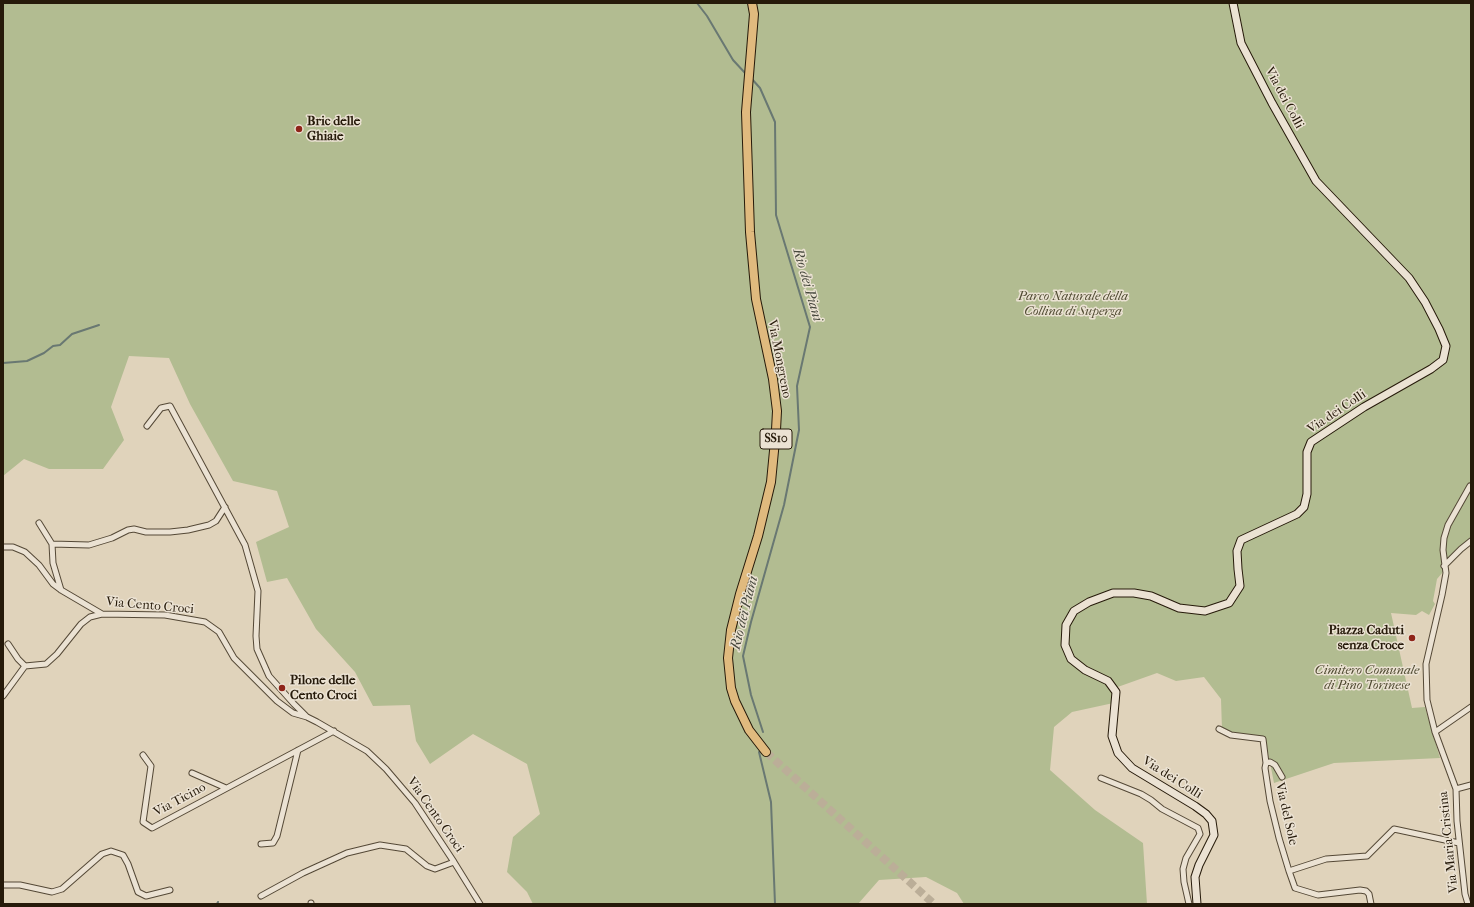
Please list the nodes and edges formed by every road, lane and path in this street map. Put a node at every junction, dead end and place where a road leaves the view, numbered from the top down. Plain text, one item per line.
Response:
1 (752, 3) edge
2 (1233, 3) edge
3 (147, 426) dead end
4 (1470, 486) edge
5 (225, 507) junction
6 (39, 523) dead end
7 (1471, 541) edge
8 (52, 544) junction
9 (3, 547) edge
10 (1444, 566) junction
11 (61, 590) junction
12 (102, 614) junction
13 (8, 644) dead end
14 (26, 666) junction
15 (3, 696) edge
16 (1471, 707) edge
17 (307, 717) junction
18 (1219, 729) dead end
19 (334, 731) junction
20 (1435, 732) junction
21 (298, 750) junction
22 (766, 752) tunnel mouth
23 (143, 755) dead end
24 (1266, 763) junction
25 (192, 773) dead end
26 (1282, 777) dead end
27 (1101, 778) dead end
28 (1471, 785) edge
29 (226, 788) junction
30 (1456, 789) junction
31 (1459, 843) junction
32 (260, 844) dead end
33 (454, 862) junction
34 (1289, 870) junction
35 (3, 885) edge
36 (170, 890) dead end
37 (261, 896) dead end
38 (480, 904) edge
39 (1189, 904) edge
40 (1197, 904) edge
41 (1371, 904) edge
42 (1468, 904) edge

1 - 22 main road, Via Mongreno / SS10
2 - 40 street, Via dei Colli
3 - 5 street
4 - 10 street
5 - 8 street
5 - 17 street
6 - 8 street
7 - 10 street
8 - 11 street
9 - 11 street, Via Cento Croci
10 - 20 street, Via Maria Cristina
11 - 12 street, Via Cento Croci
12 - 14 street
12 - 17 street, Via Cento Croci
13 - 14 street
14 - 15 street
16 - 20 street
17 - 19 street, Via Cento Croci
18 - 24 street, Via del Sole
19 - 21 street, Via Ticino
19 - 33 street, Via Cento Croci
20 - 30 street, Via Maria Cristina
21 - 29 street, Via Ticino
21 - 32 street
23 - 29 street, Via Ticino
24 - 26 street, Via del Sole
24 - 34 street, Via del Sole
25 - 29 street, Via Ticino
27 - 39 street
28 - 30 street
30 - 31 street, Via Maria Cristina
31 - 34 street
31 - 42 street, Via Maria Cristina
33 - 37 street
33 - 38 street, Via Cento Croci
34 - 41 street, Via del Sole
35 - 36 street

